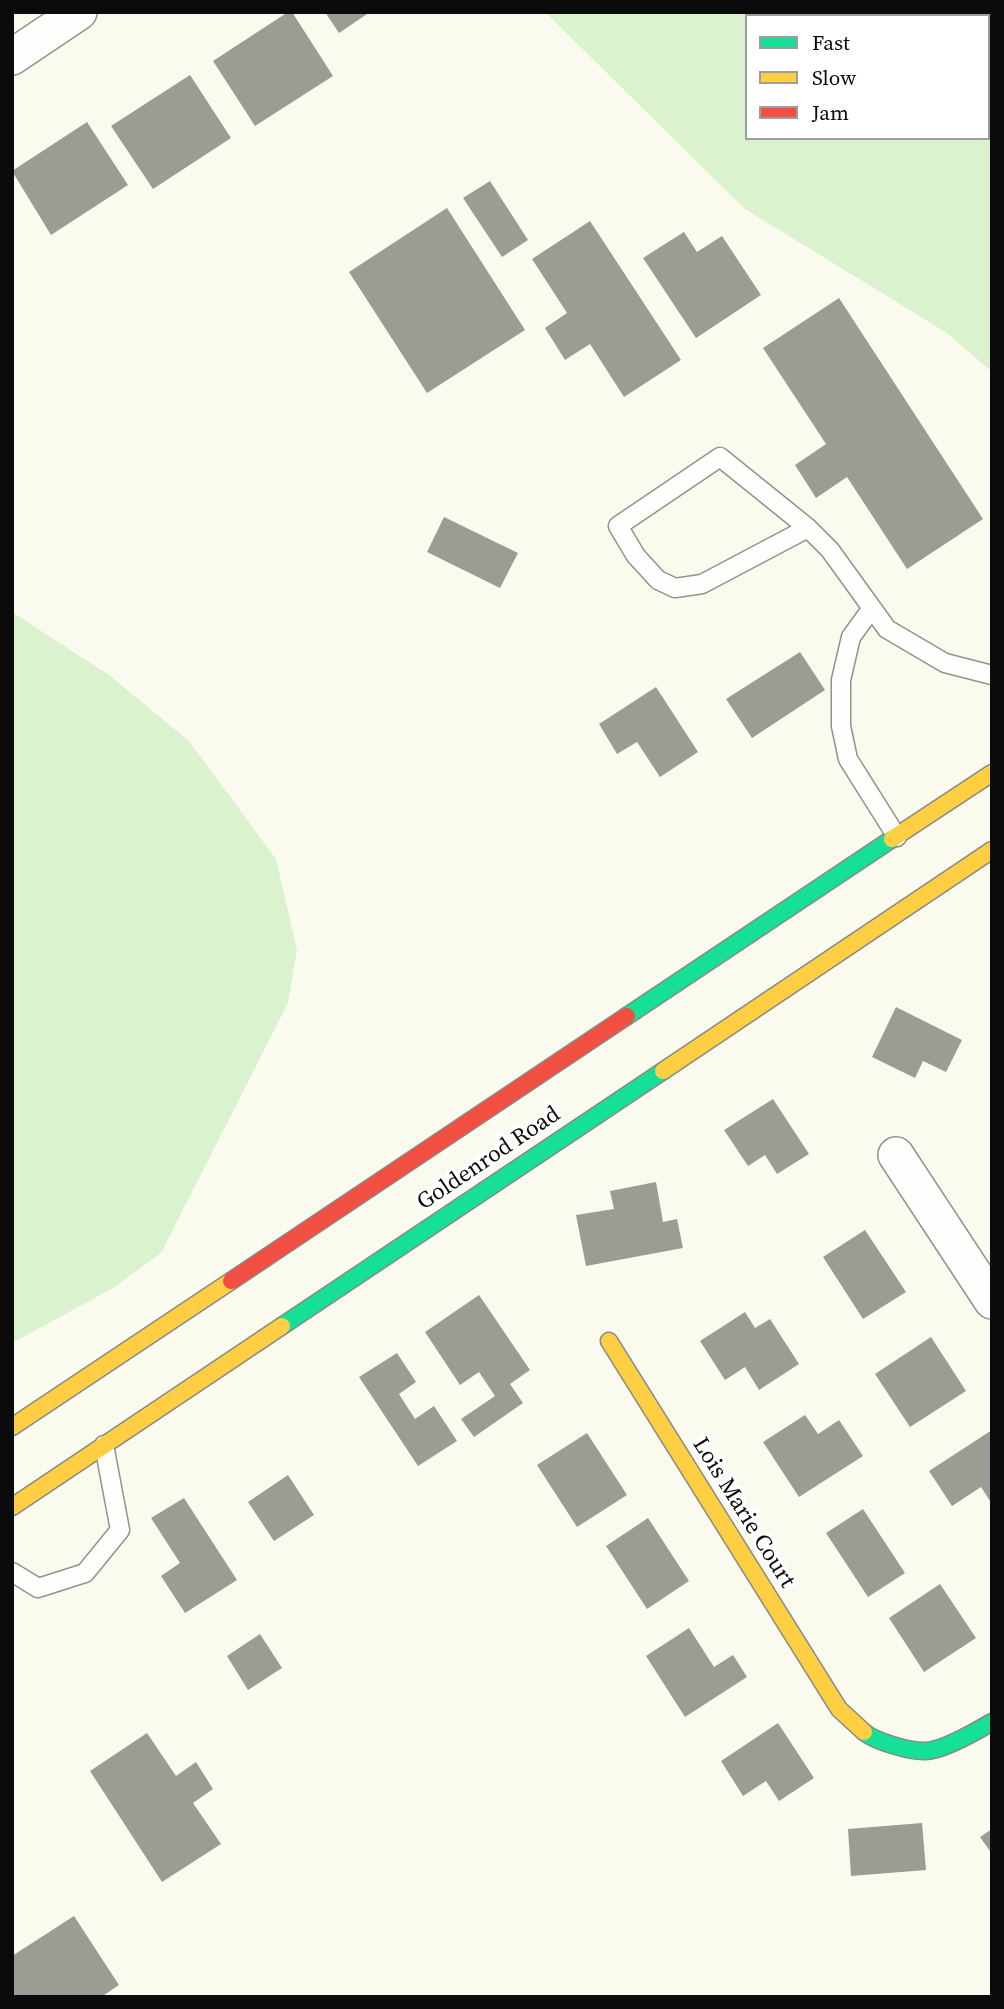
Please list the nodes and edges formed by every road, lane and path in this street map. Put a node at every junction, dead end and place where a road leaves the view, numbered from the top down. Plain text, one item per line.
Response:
1 (79, 12) edge
2 (12, 57) edge
3 (808, 528) junction
4 (872, 608) junction
5 (992, 676) edge
6 (992, 774) edge
7 (897, 837) junction
8 (992, 850) edge
9 (896, 1155) dead end
10 (992, 1301) edge
11 (609, 1341) dead end
12 (12, 1427) edge
13 (104, 1445) junction
14 (12, 1507) edge
15 (12, 1572) edge
16 (992, 1722) edge

1 - 2 street
3 - 3 lane
3 - 4 lane
4 - 5 lane
4 - 7 lane
6 - 7 main road, Goldenrod Road
7 - 12 main road, Goldenrod Road
8 - 13 main road, Goldenrod Road
9 - 10 street
11 - 16 main road, Lois Marie Court
13 - 14 main road, Goldenrod Road
13 - 15 lane

